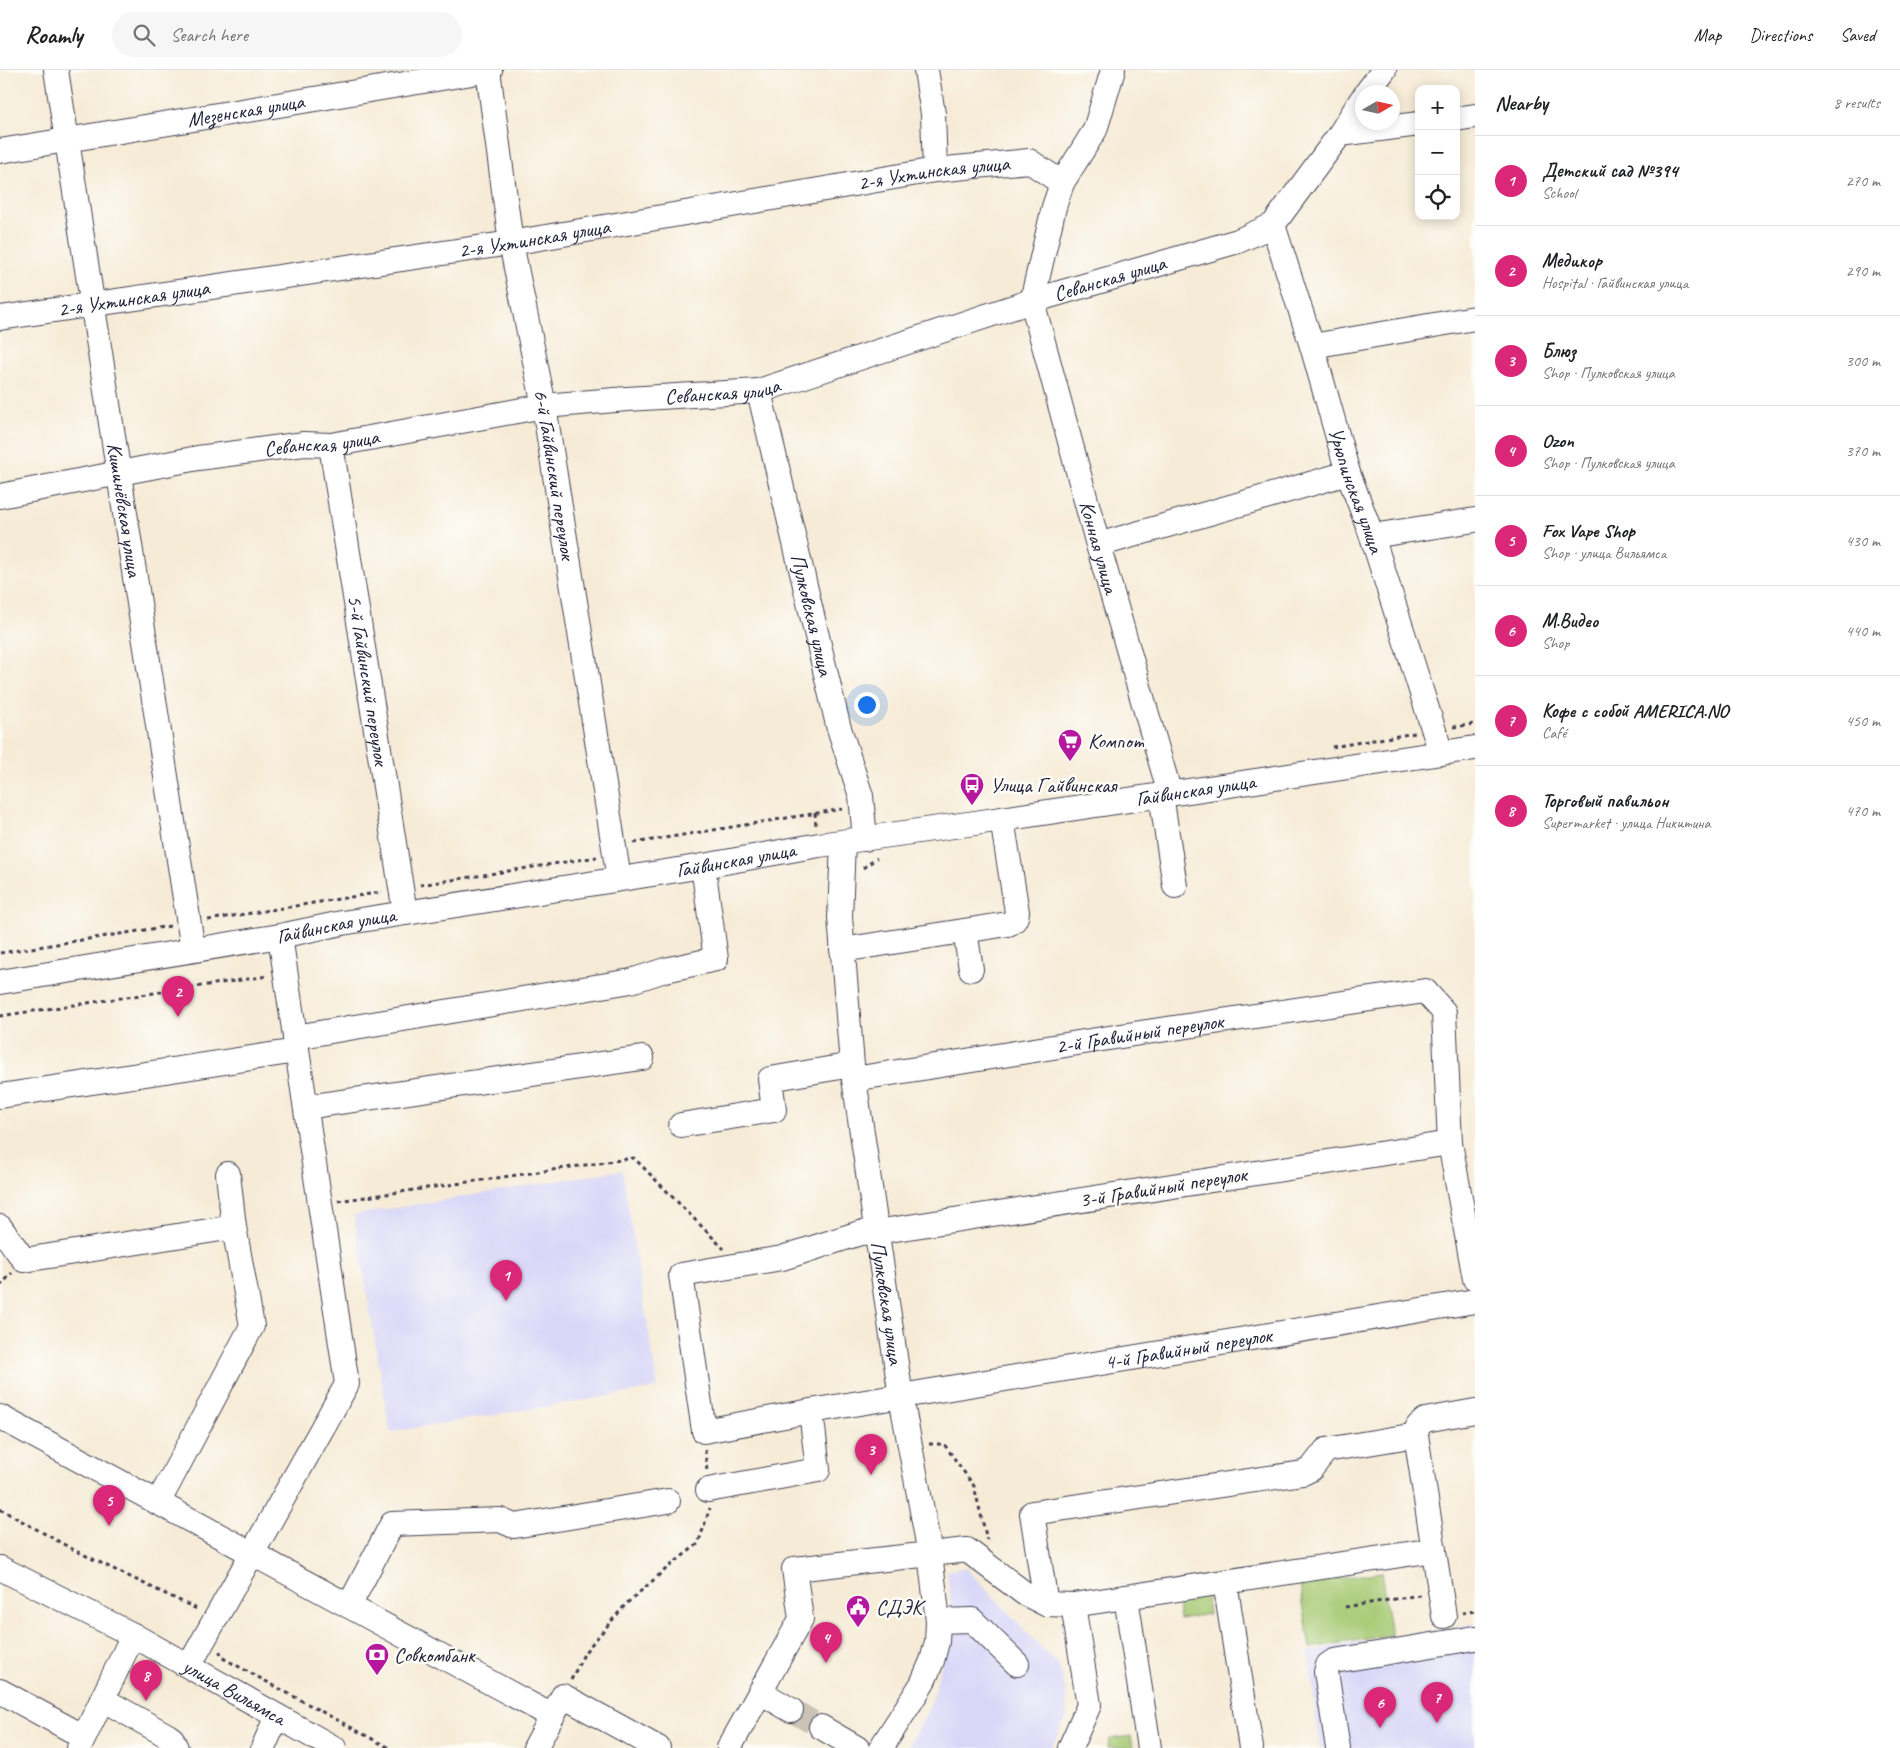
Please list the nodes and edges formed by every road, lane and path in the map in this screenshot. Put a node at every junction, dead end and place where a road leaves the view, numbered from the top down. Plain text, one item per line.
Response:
1 (56, 70) edge
2 (488, 70) edge
3 (926, 70) edge
4 (1112, 70) edge
5 (1384, 70) edge
6 (1372, 85) edge
7 (1355, 110) edge
8 (1475, 116) edge
9 (1460, 118) edge
10 (1415, 125) edge
11 (1340, 134) junction
12 (68, 140) junction
13 (0, 151) edge
14 (935, 170) junction
15 (1062, 183) junction
16 (1273, 226) junction
17 (511, 243) junction
18 (1032, 301) junction
19 (92, 304) junction
20 (0, 318) edge
21 (1475, 318) edge
22 (1312, 346) junction
23 (758, 391) junction
24 (544, 406) junction
25 (331, 445) junction
26 (120, 472) junction
27 (1348, 473) junction
28 (0, 496) edge
29 (1475, 520) edge
30 (1372, 536) junction
31 (1098, 545) junction
32 (1475, 748) edge
33 (1441, 753) junction
34 (1165, 794) junction
35 (860, 806) junction
36 (1002, 819) junction
37 (854, 840) junction
38 (615, 854) junction
39 (703, 866) junction
40 (619, 879) junction
41 (1175, 886) dead end
42 (401, 888) junction
43 (405, 913) junction
44 (189, 923) junction
45 (965, 930) junction
46 (280, 936) junction
47 (193, 950) junction
48 (842, 950) junction
49 (0, 953) edge
50 (971, 969) dead end
51 (286, 973) junction
52 (0, 982) edge
53 (0, 1016) edge
54 (296, 1044) junction
55 (642, 1058) dead end
56 (853, 1072) junction
57 (0, 1096) edge
58 (306, 1107) junction
59 (680, 1125) dead end
60 (1450, 1143) junction
61 (228, 1174) dead end
62 (320, 1204) junction
63 (0, 1227) edge
64 (234, 1227) junction
65 (876, 1232) junction
66 (740, 1265) junction
67 (1475, 1279) edge
68 (1475, 1301) edge
69 (900, 1397) junction
70 (811, 1411) junction
71 (1475, 1411) edge
72 (0, 1417) edge
73 (704, 1431) junction
74 (1416, 1435) junction
75 (920, 1444) dead end
76 (708, 1490) junction
77 (668, 1501) dead end
78 (158, 1503) junction
79 (1434, 1550) junction
80 (251, 1554) junction
81 (930, 1554) junction
82 (0, 1568) edge
83 (993, 1570) junction
84 (1225, 1582) junction
85 (1441, 1591) junction
86 (1126, 1597) junction
87 (1046, 1604) junction
88 (1073, 1605) junction
89 (349, 1606) junction
90 (1345, 1607) dead end
91 (1444, 1616) dead end
92 (938, 1621) junction
93 (133, 1635) junction
94 (1475, 1638) edge
95 (1017, 1664) dead end
96 (189, 1666) junction
97 (0, 1690) edge
98 (760, 1692) junction
99 (102, 1699) junction
100 (558, 1706) junction
101 (791, 1710) tunnel mouth
102 (277, 1716) junction
103 (821, 1727) tunnel mouth
104 (82, 1742) edge
105 (176, 1748) edge
106 (263, 1748) edge
107 (334, 1748) edge
108 (535, 1748) edge
109 (658, 1748) edge
110 (729, 1748) edge
111 (857, 1748) edge
112 (881, 1748) edge
113 (1070, 1748) edge
114 (1149, 1748) edge
115 (1251, 1748) edge
116 (1338, 1748) edge

1 - 12 street, Кишинёвская улица
2 - 12 street, Мезенская улица
2 - 17 street, 6-й Гайвинский переулок
3 - 14 street
4 - 15 street
5 - 6 street
7 - 11 street
8 - 9 street
10 - 11 street
11 - 16 street
12 - 13 street, Мезенская улица
12 - 19 street, Кишинёвская улица
14 - 15 street, 2-я Ухтинская улица
14 - 17 street, 2-я Ухтинская улица
15 - 18 street
16 - 18 street, Севанская улица
16 - 22 street, Урюпинская улица
17 - 19 street, 2-я Ухтинская улица
17 - 24 street, 6-й Гайвинский переулок
18 - 23 street, Севанская улица
18 - 31 street, Конная улица
19 - 20 street, 2-я Ухтинская улица
19 - 26 street, Кишинёвская улица
21 - 22 street
22 - 27 street, Урюпинская улица
23 - 24 street, Севанская улица
23 - 35 street, Пулковская улица
24 - 25 street, Севанская улица
24 - 38 street, 6-й Гайвинский переулок
25 - 26 street, Севанская улица
25 - 42 street, 5-й Гайвинский переулок
26 - 28 street, Севанская улица
26 - 44 street, Кишинёвская улица
27 - 30 street, Урюпинская улица
27 - 31 street
29 - 30 street
30 - 33 street, Урюпинская улица
31 - 34 street, Конная улица
32 - 33 street, Гайвинская улица
33 - 34 street, Гайвинская улица
34 - 36 street, Гайвинская улица
34 - 41 street, Конная улица
35 - 37 street, Пулковская улица
35 - 38 path
36 - 37 street, Гайвинская улица
36 - 45 street
37 - 39 street, Гайвинская улица
37 - 48 street, Пулковская улица
38 - 40 street, 6-й Гайвинский переулок
38 - 42 path
39 - 40 street, Гайвинская улица
39 - 54 street
40 - 43 street, Гайвинская улица
42 - 43 street, 5-й Гайвинский переулок
42 - 44 path
43 - 46 street, Гайвинская улица
44 - 47 street, Кишинёвская улица
44 - 49 path
45 - 48 street
45 - 50 street
46 - 47 street, Гайвинская улица
46 - 51 street
47 - 52 street, Гайвинская улица
48 - 56 street, Пулковская улица
51 - 53 path
51 - 54 street
54 - 57 street
54 - 58 street
55 - 58 street
56 - 59 street, 2-й Гравийный переулок
56 - 60 street, 2-й Гравийный переулок
56 - 65 street, Пулковская улица
58 - 62 street
60 - 65 street, 3-й Гравийный переулок
60 - 67 street
61 - 64 street
62 - 66 path
62 - 80 street
63 - 64 street
64 - 78 street
65 - 66 street, 3-й Гравийный переулок
65 - 69 street, Пулковская улица
66 - 73 street, 3-й Гравийный переулок
68 - 69 street, 4-й Гравийный переулок
69 - 70 street, 4-й Гравийный переулок
69 - 81 street, Пулковская улица
70 - 73 street, 4-й Гравийный переулок
70 - 76 street
71 - 74 street
72 - 78 street
73 - 76 path
74 - 79 street
74 - 87 street
75 - 83 path
76 - 100 path
77 - 89 street
78 - 80 street
79 - 84 street
79 - 85 street
80 - 89 street
80 - 96 street
81 - 83 street
81 - 92 street, Пулковская улица
81 - 98 street
82 - 93 street, улица Вильямса
83 - 87 street
84 - 86 street
84 - 115 street
85 - 90 path
85 - 91 street
86 - 88 street
86 - 114 street
87 - 88 street
88 - 113 street
89 - 100 street
92 - 95 street
92 - 112 street, Пулковская улица
93 - 96 street, улица Вильямса
93 - 99 street
94 - 116 street
96 - 102 street, улица Вильямса
97 - 104 street
98 - 101 street
98 - 110 street
99 - 104 street
99 - 105 street
100 - 108 street
100 - 109 street
102 - 106 street
102 - 107 street, улица Вильямса
103 - 111 street

